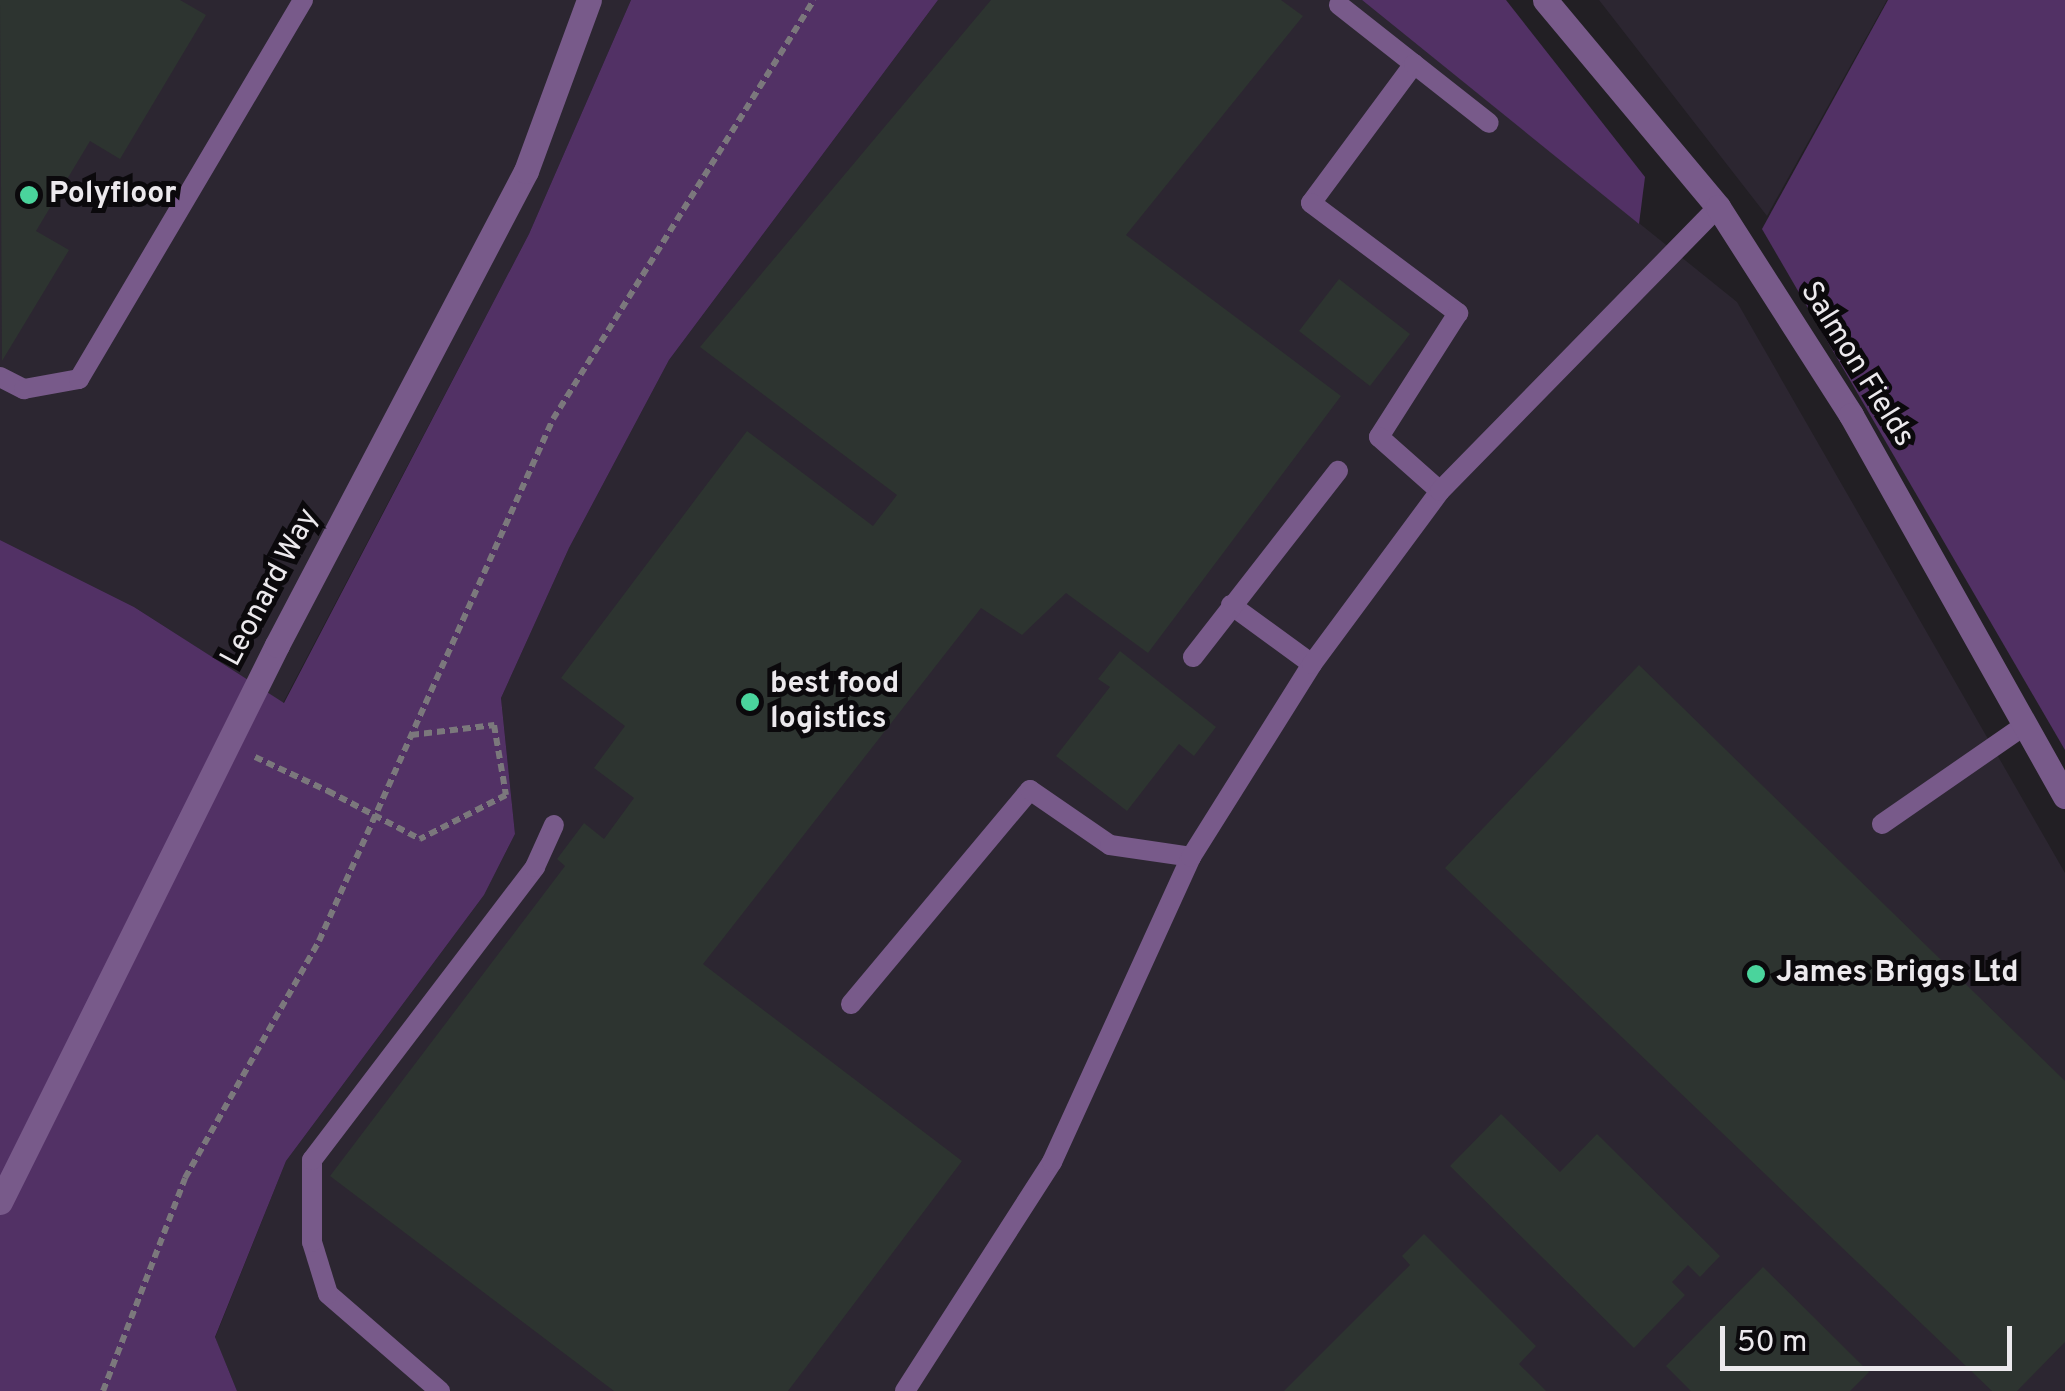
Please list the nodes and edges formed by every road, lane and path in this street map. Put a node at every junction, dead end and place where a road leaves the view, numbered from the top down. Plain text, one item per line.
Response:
1 (302, 0) edge
2 (589, 0) edge
3 (814, 0) edge
4 (1545, 0) edge
5 (1339, 6) dead end
6 (1414, 64) junction
7 (1489, 123) dead end
8 (1718, 207) junction
9 (0, 376) edge
10 (1338, 471) dead end
11 (1440, 491) junction
12 (1231, 604) junction
13 (1193, 657) dead end
14 (1312, 664) junction
15 (2025, 725) junction
16 (411, 736) junction
17 (227, 743) junction
18 (2065, 796) edge
19 (1882, 824) dead end
20 (554, 825) dead end
21 (1191, 857) junction
22 (851, 1004) dead end
23 (0, 1202) edge
24 (103, 1391) edge
25 (440, 1391) edge
26 (906, 1391) edge

1 - 9 lane
2 - 17 street, Leonard Way
3 - 16 path
4 - 8 street, Salmon Fields
5 - 6 lane
6 - 7 lane
6 - 11 lane
8 - 11 lane
8 - 15 street, Salmon Fields
10 - 12 lane
11 - 14 lane
12 - 13 lane
12 - 14 lane
14 - 21 lane
15 - 18 street, Salmon Fields
15 - 19 lane
16 - 17 path, bridge
16 - 24 path
17 - 23 street, Leonard Way
20 - 25 lane
21 - 22 lane
21 - 26 lane

